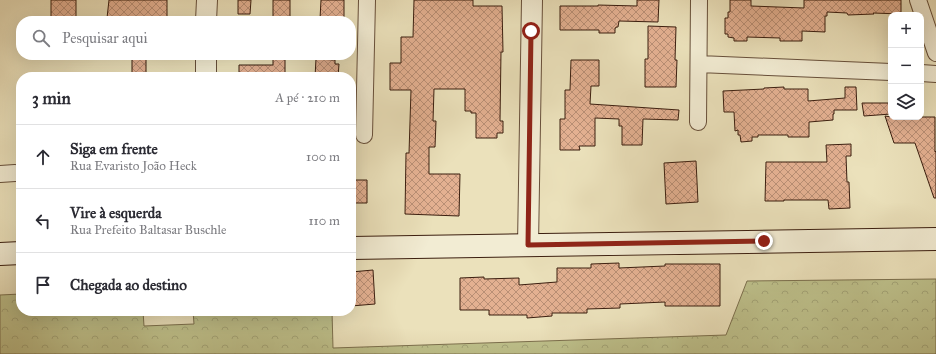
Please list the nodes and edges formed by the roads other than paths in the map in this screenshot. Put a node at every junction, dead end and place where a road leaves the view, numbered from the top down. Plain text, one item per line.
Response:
1 (207, 0) edge
2 (367, 0) edge
3 (532, 0) edge
4 (699, 0) edge
5 (918, 0) edge
6 (206, 16) edge
7 (936, 53) edge
8 (206, 60) edge
9 (699, 64) junction
10 (206, 72) edge
11 (888, 72) edge
12 (924, 73) edge
13 (936, 74) edge
14 (698, 122) dead end
15 (364, 135) dead end
16 (936, 239) edge
17 (528, 245) junction
18 (356, 248) edge
19 (16, 253) edge
20 (0, 254) edge

1 - 6 street
2 - 15 street
3 - 17 street
4 - 9 street
5 - 7 street
8 - 10 street
9 - 11 street
9 - 14 street
12 - 13 street
16 - 17 main road
17 - 18 main road
19 - 20 main road

